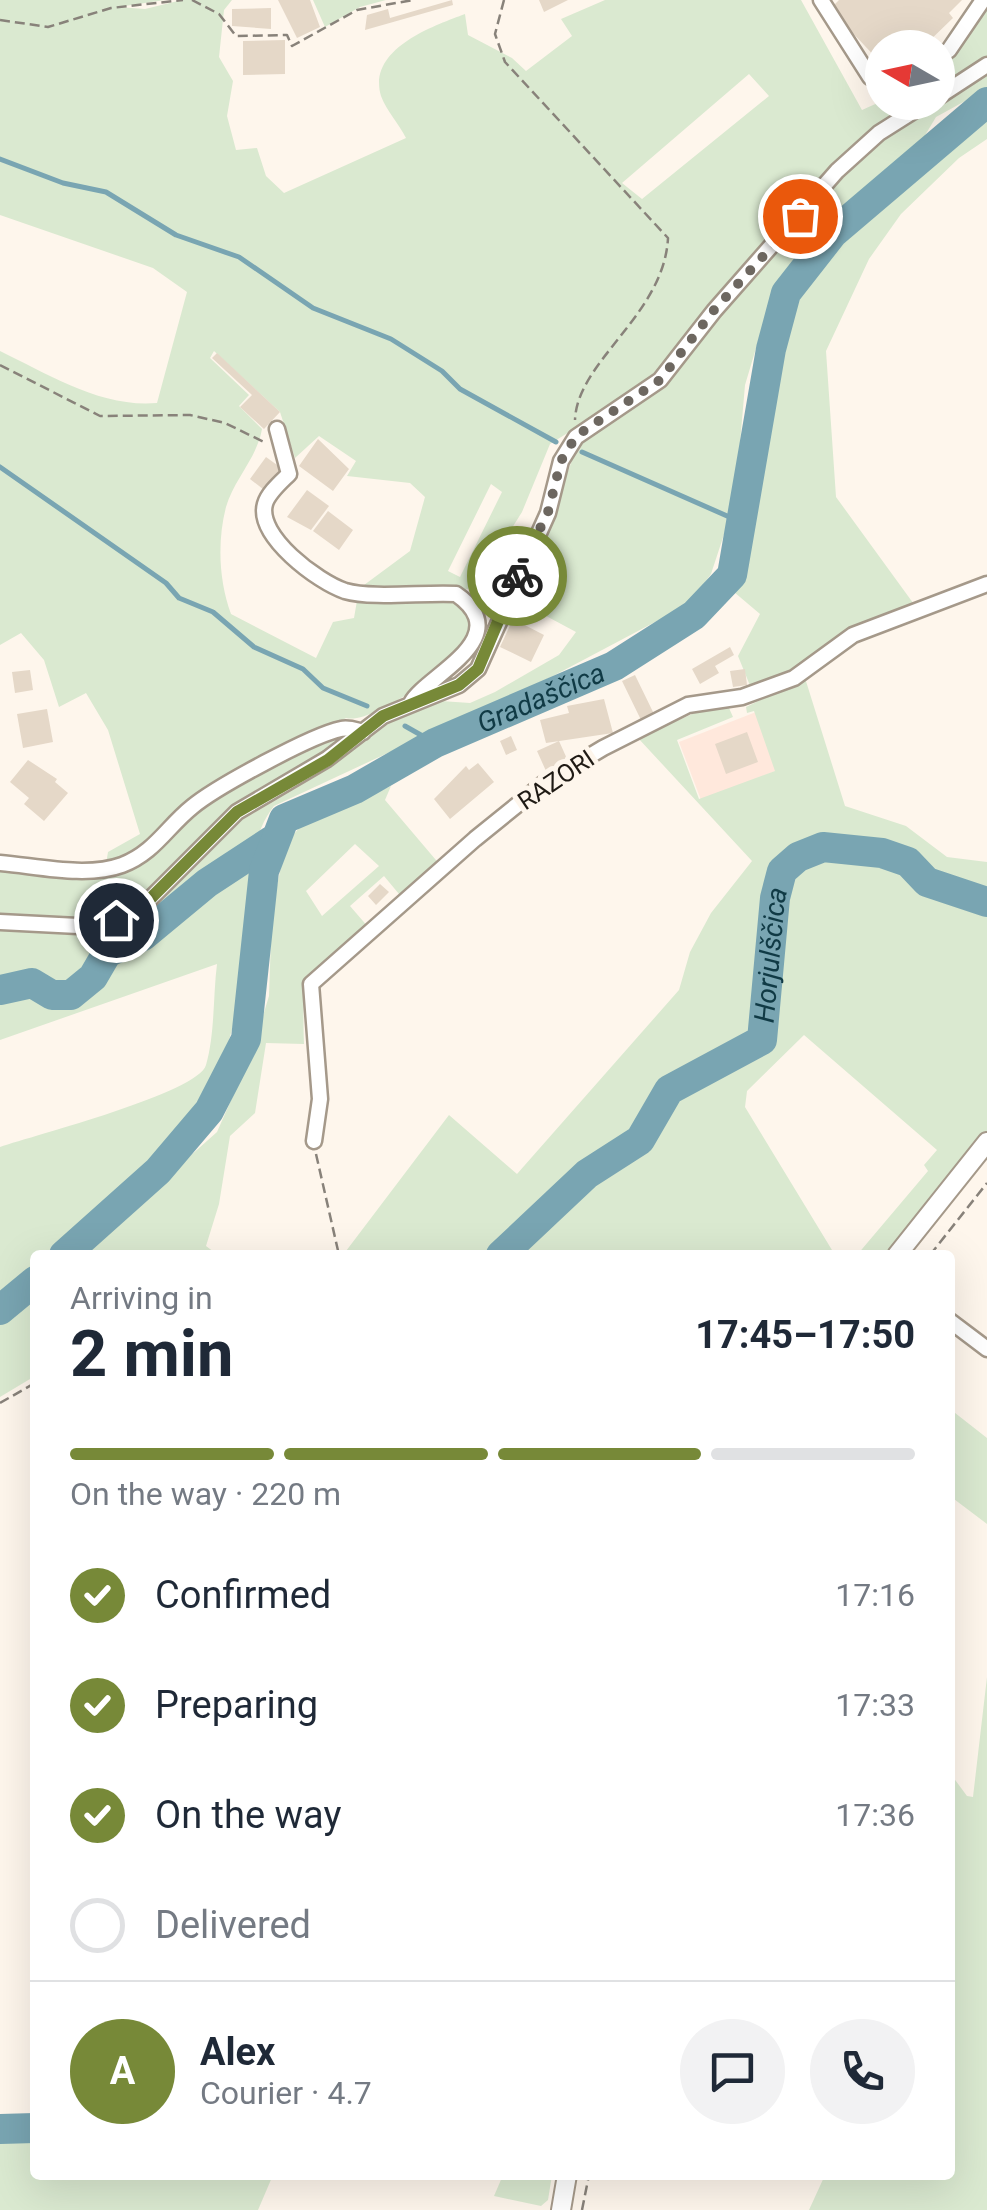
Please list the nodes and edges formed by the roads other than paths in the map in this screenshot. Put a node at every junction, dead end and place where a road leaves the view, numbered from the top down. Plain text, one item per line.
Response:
1 (821, 0) edge
2 (983, 0) edge
3 (955, 41) edge
4 (987, 66) edge
5 (865, 69) edge
6 (955, 86) edge
7 (900, 120) edge
8 (277, 429) dead end
9 (987, 584) edge
10 (410, 703) junction
11 (363, 732) junction
12 (0, 863) edge
13 (0, 922) edge
14 (314, 1141) road end
15 (987, 1142) edge
16 (901, 1250) edge
17 (955, 1324) edge
18 (987, 1349) edge
19 (566, 2180) edge
20 (561, 2210) edge

1 - 5 street
2 - 3 street
4 - 6 street
7 - 10 street
8 - 10 street
9 - 14 street, RAZORI
10 - 11 street
11 - 12 street
11 - 13 street
15 - 16 street
17 - 18 street
19 - 20 street

